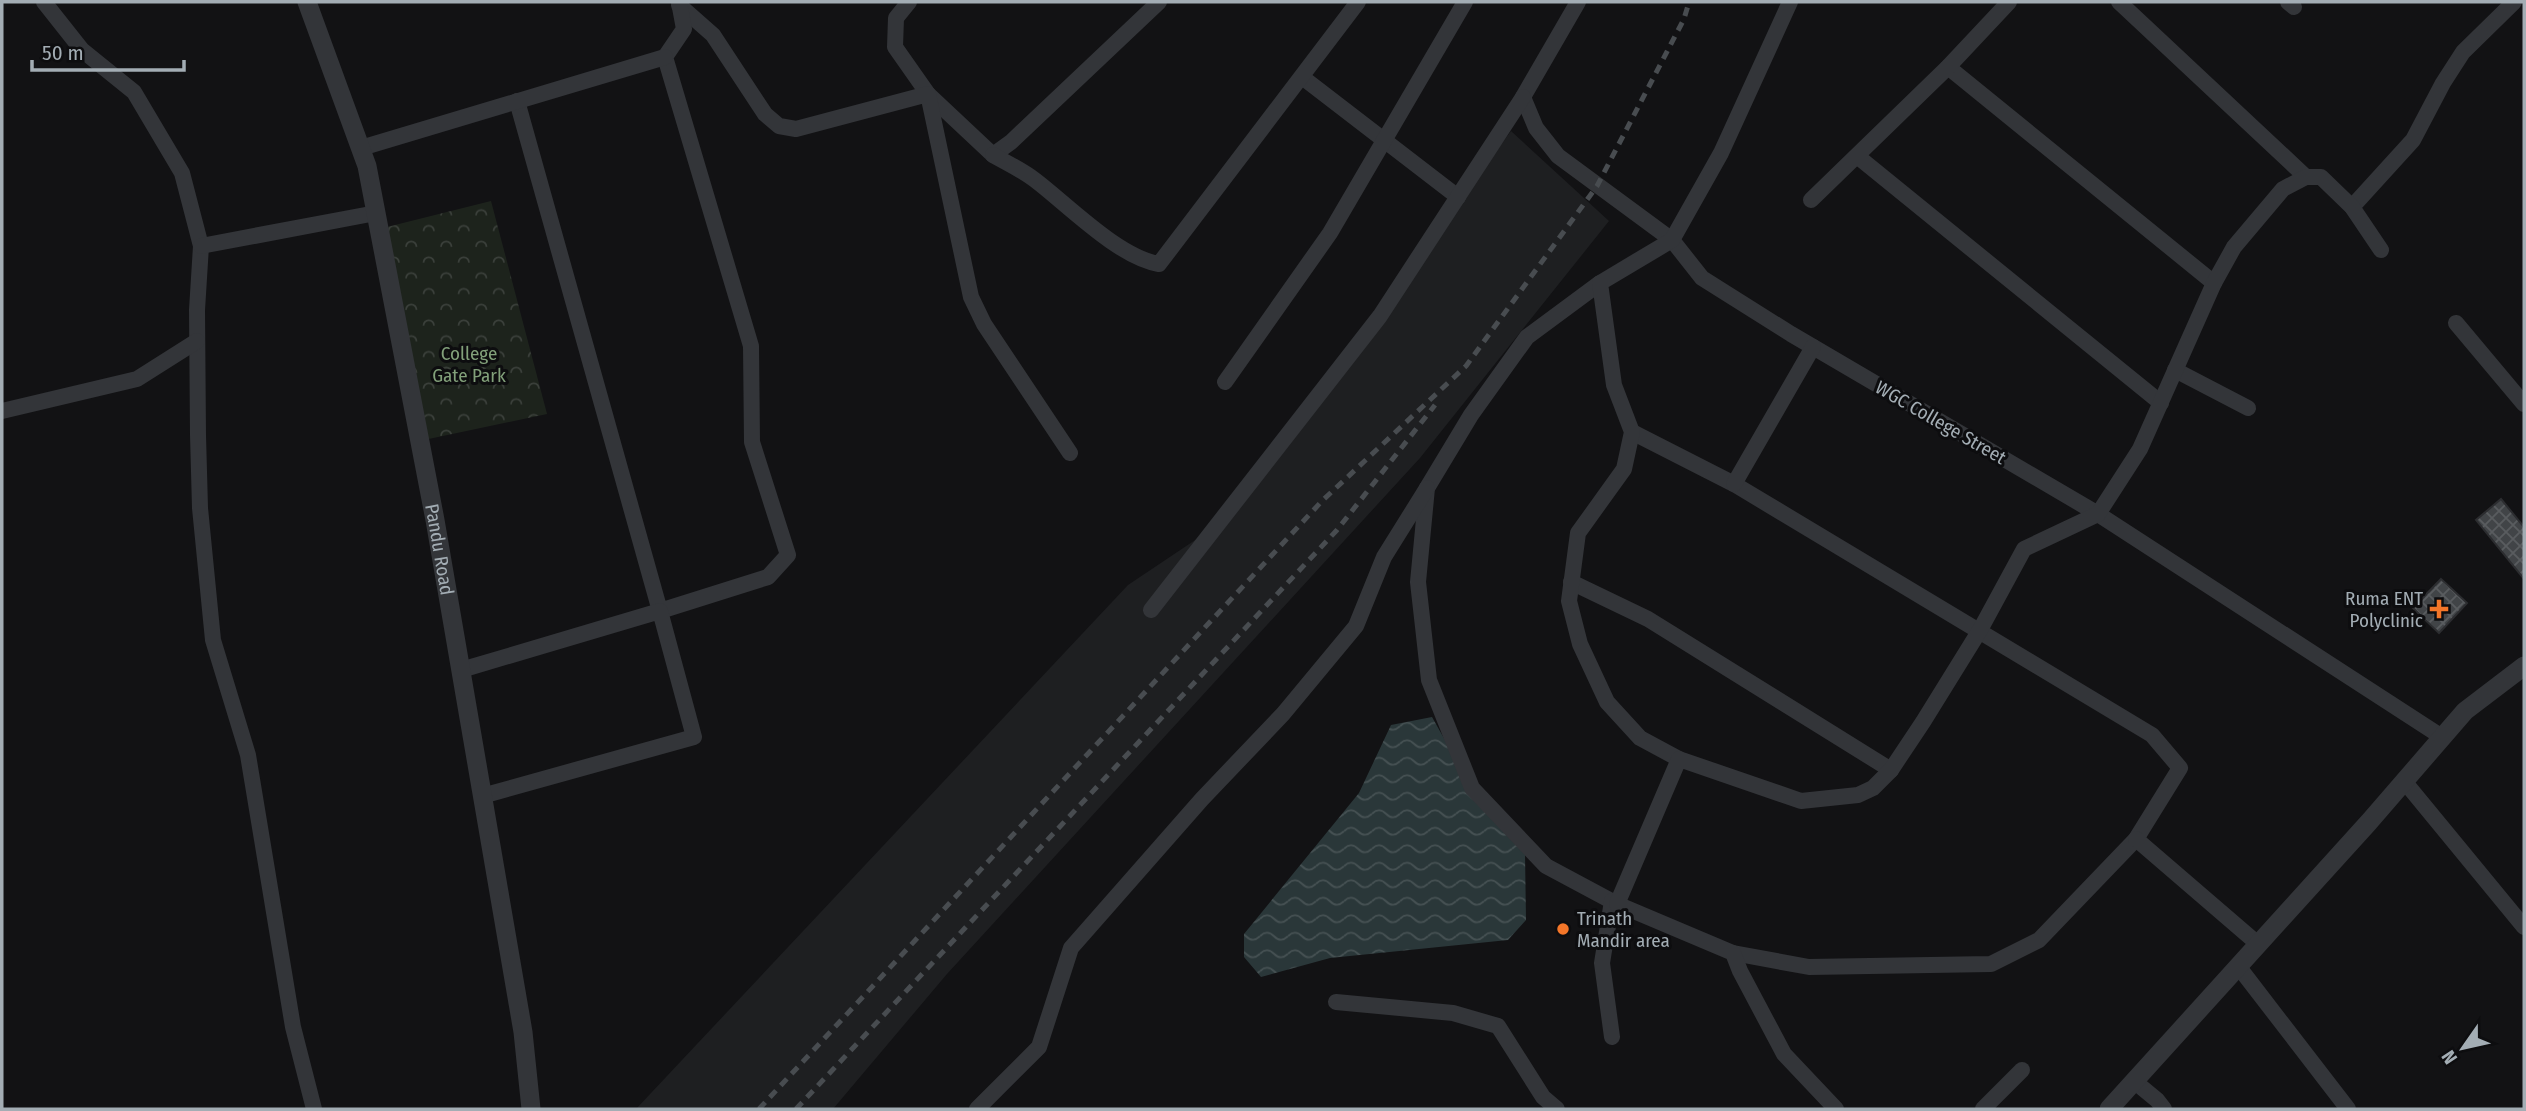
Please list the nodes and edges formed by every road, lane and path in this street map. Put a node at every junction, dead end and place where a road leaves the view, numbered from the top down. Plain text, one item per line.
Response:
1 (44, 2) edge
2 (307, 2) edge
3 (909, 2) edge
4 (1159, 2) edge
5 (1358, 2) edge
6 (1465, 2) edge
7 (1578, 2) edge
8 (1790, 2) edge
9 (2009, 2) edge
10 (2119, 2) edge
11 (2514, 2) edge
12 (679, 3) edge
13 (665, 57) junction
14 (1948, 67) junction
15 (1302, 77) junction
16 (928, 94) junction
17 (1523, 97) junction
18 (517, 101) junction
19 (1384, 141) junction
20 (361, 148) junction
21 (993, 155) junction
22 (1857, 156) junction
23 (2305, 177) junction
24 (1458, 197) junction
25 (1811, 200) dead end
26 (2352, 207) junction
27 (376, 213) junction
28 (1672, 240) junction
29 (201, 246) junction
30 (2381, 250) dead end
31 (1600, 283) junction
32 (2214, 283) junction
33 (2456, 323) dead end
34 (197, 341) junction
35 (1813, 347) junction
36 (2175, 370) junction
37 (1225, 382) dead end
38 (2161, 403) junction
39 (2524, 404) edge
40 (2248, 408) dead end
41 (2, 411) edge
42 (1632, 432) junction
43 (1070, 453) dead end
44 (1734, 484) junction
45 (1427, 488) junction
46 (2098, 514) junction
47 (1571, 582) junction
48 (1151, 610) dead end
49 (660, 611) junction
50 (1980, 630) junction
51 (2524, 666) edge
52 (461, 670) junction
53 (2442, 737) junction
54 (1679, 759) junction
55 (1891, 771) junction
56 (2404, 781) junction
57 (482, 796) junction
58 (2136, 839) junction
59 (1614, 903) junction
60 (2524, 927) edge
61 (2258, 944) junction
62 (1733, 953) junction
63 (2238, 966) junction
64 (1336, 1002) dead end
65 (1612, 1037) dead end
66 (2022, 1070) dead end
67 (2134, 1081) junction
68 (314, 1109) edge
69 (531, 1109) edge
70 (977, 1109) edge
71 (1558, 1109) edge
72 (1836, 1109) edge
73 (1983, 1109) edge
74 (2109, 1109) edge
75 (2164, 1109) edge
76 (2348, 1109) edge

1 - 29 street
2 - 20 street, Pandu Road
3 - 16 street
4 - 21 street
5 - 15 street
6 - 19 street
7 - 17 street
8 - 28 street
9 - 14 street
10 - 23 street
11 - 26 street
12 - 13 street
12 - 16 street
13 - 18 street
13 - 49 street
14 - 22 street
14 - 32 street
15 - 19 street
15 - 21 street
16 - 21 street
16 - 43 street
17 - 24 street
17 - 28 street, WGC College Street
18 - 20 street
18 - 49 street
19 - 24 street
19 - 37 street
20 - 27 street, Pandu Road
22 - 25 street
22 - 38 street
23 - 26 street
23 - 32 street
24 - 48 street
26 - 30 street
27 - 29 street
27 - 52 street, Pandu Road
28 - 31 street
28 - 35 street, WGC College Street
29 - 34 street
31 - 42 street
31 - 45 street
32 - 36 street
33 - 39 street
34 - 41 street
34 - 68 street
35 - 44 street
35 - 46 street, WGC College Street
36 - 38 street
36 - 40 street
38 - 46 street
42 - 44 street
42 - 47 street
44 - 50 street
45 - 59 street
45 - 70 street
46 - 50 street
46 - 53 street, WGC College Street
47 - 54 street
47 - 55 street
49 - 52 street
49 - 57 street
50 - 55 street
50 - 58 street
51 - 53 street
52 - 57 street, Pandu Road
53 - 56 street
54 - 55 street
54 - 59 street
56 - 60 street
56 - 61 street
57 - 69 street, Pandu Road
58 - 61 street
58 - 62 street
59 - 62 street
59 - 65 street
61 - 63 street
62 - 72 street
63 - 67 street
63 - 76 street
64 - 71 street
66 - 73 street
67 - 74 street
67 - 75 street

